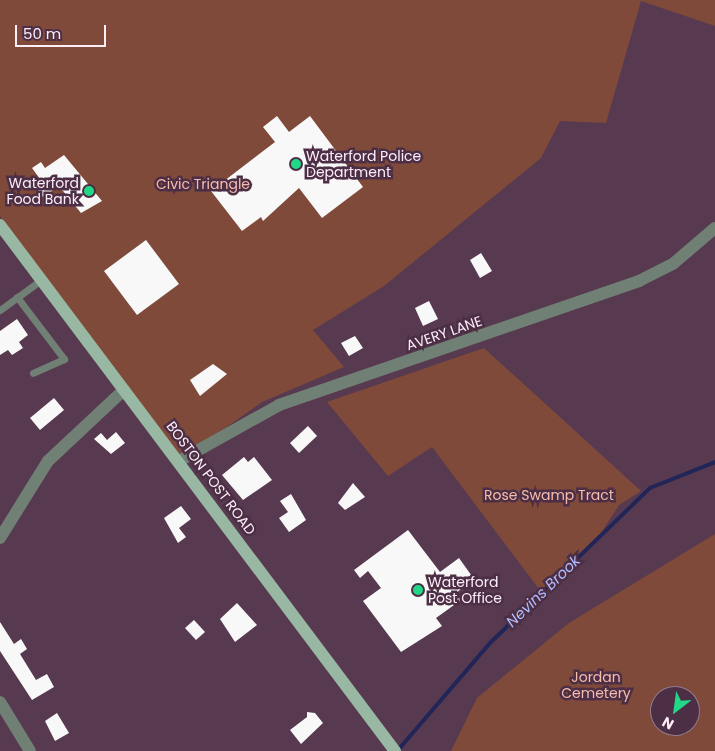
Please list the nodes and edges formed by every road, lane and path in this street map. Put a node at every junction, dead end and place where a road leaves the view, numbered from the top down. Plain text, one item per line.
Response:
1 (0, 225) edge
2 (715, 228) edge
3 (41, 280) junction
4 (17, 298) junction
5 (0, 310) edge
6 (33, 373) dead end
7 (124, 390) junction
8 (179, 461) junction
9 (0, 538) edge
10 (0, 702) edge
11 (30, 751) edge
12 (395, 751) edge

1 - 3 main road, BOSTON POST ROAD
2 - 8 street, AVERY LANE
3 - 4 lane
3 - 7 main road, BOSTON POST ROAD
4 - 5 lane
4 - 6 lane
7 - 8 main road, BOSTON POST ROAD
7 - 9 street
8 - 12 main road, BOSTON POST ROAD
10 - 11 street

